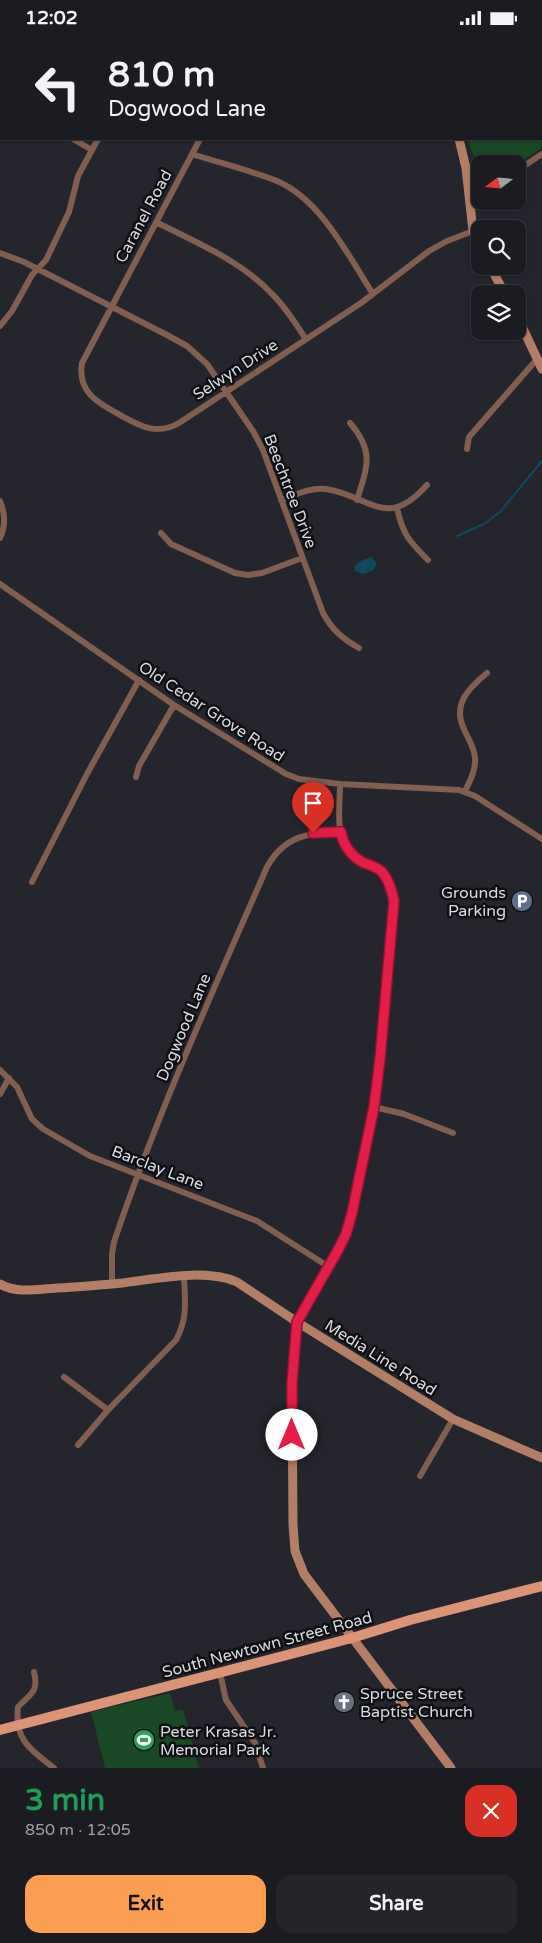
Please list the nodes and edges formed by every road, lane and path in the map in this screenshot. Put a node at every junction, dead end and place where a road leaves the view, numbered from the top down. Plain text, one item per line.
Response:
1 (75, 140) edge
2 (97, 140) edge
3 (199, 140) edge
4 (459, 140) edge
5 (92, 150) junction
6 (192, 154) junction
7 (542, 154) edge
8 (526, 165) edge
9 (467, 175) junction
10 (471, 175) edge
11 (472, 220) edge
12 (156, 222) junction
13 (471, 232) edge
14 (0, 253) edge
15 (38, 269) junction
16 (373, 294) junction
17 (111, 306) junction
18 (0, 326) edge
19 (526, 334) edge
20 (306, 339) junction
21 (538, 358) junction
22 (542, 369) edge
23 (226, 392) junction
24 (350, 423) dead end
25 (466, 449) dead end
26 (427, 485) dead end
27 (281, 500) junction
28 (357, 500) junction
29 (0, 501) edge
30 (397, 508) junction
31 (161, 533) dead end
32 (0, 538) edge
33 (302, 558) junction
34 (428, 560) dead end
35 (0, 584) edge
36 (359, 648) dead end
37 (487, 673) dead end
38 (139, 680) junction
39 (174, 705) junction
40 (136, 777) dead end
41 (340, 784) junction
42 (465, 791) junction
43 (341, 832) junction
44 (542, 839) edge
45 (32, 882) dead end
46 (0, 1070) edge
47 (9, 1078) junction
48 (0, 1094) edge
49 (374, 1107) junction
50 (453, 1133) dead end
51 (138, 1174) junction
52 (329, 1267) junction
53 (184, 1277) junction
54 (0, 1283) edge
55 (112, 1284) junction
56 (297, 1322) junction
57 (64, 1377) dead end
58 (108, 1410) junction
59 (453, 1419) junction
60 (78, 1445) dead end
61 (542, 1458) edge
62 (420, 1476) dead end
63 (542, 1586) edge
64 (352, 1638) junction
65 (34, 1672) dead end
66 (220, 1673) junction
67 (19, 1726) junction
68 (0, 1730) edge
69 (54, 1768) edge
70 (263, 1768) edge
71 (451, 1768) edge

1 - 5 street
2 - 5 street
3 - 6 street, Caranel Road
4 - 9 main road
5 - 15 street
6 - 12 street, Caranel Road
6 - 16 street
7 - 8 street
9 - 10 street
9 - 11 main road
12 - 17 street, Caranel Road
12 - 20 street
13 - 16 street, Selwyn Drive
14 - 15 street, Beechtree Drive
15 - 17 street, Beechtree Drive
15 - 18 street
16 - 20 street, Selwyn Drive
17 - 23 street, Beechtree Drive
17 - 23 street, Selwyn Drive
19 - 21 main road
20 - 23 street, Selwyn Drive
21 - 22 main road
21 - 25 street
23 - 27 street, Beechtree Drive
24 - 28 street
26 - 30 street
27 - 28 street
27 - 33 street, Beechtree Drive
28 - 30 street
29 - 32 street
30 - 34 street
31 - 33 street
33 - 36 street, Beechtree Drive
35 - 38 street, Old Cedar Grove Road
37 - 42 street
38 - 39 street, Old Cedar Grove Road
38 - 45 street
39 - 40 street
39 - 41 street, Old Cedar Grove Road
41 - 42 street, Old Cedar Grove Road
41 - 43 street
42 - 44 street, Old Cedar Grove Road
43 - 49 street
43 - 51 street, Dogwood Lane
46 - 47 street, Barclay Lane
47 - 48 street
47 - 51 street, Barclay Lane
49 - 50 street
49 - 52 street
51 - 52 street, Barclay Lane
51 - 55 street, Dogwood Lane
52 - 56 street
53 - 55 main road, Media Line Road
53 - 56 main road, Media Line Road
53 - 58 street
54 - 55 main road, Media Line Road
56 - 59 main road, Media Line Road
56 - 64 main road
57 - 58 street
58 - 60 street
59 - 61 main road, Media Line Road
59 - 62 street
63 - 64 main road, South Newtown Street Road
64 - 66 main road, South Newtown Street Road
64 - 71 main road
65 - 67 street
66 - 67 main road, South Newtown Street Road
66 - 70 street
67 - 68 main road, South Newtown Street Road
67 - 69 street

